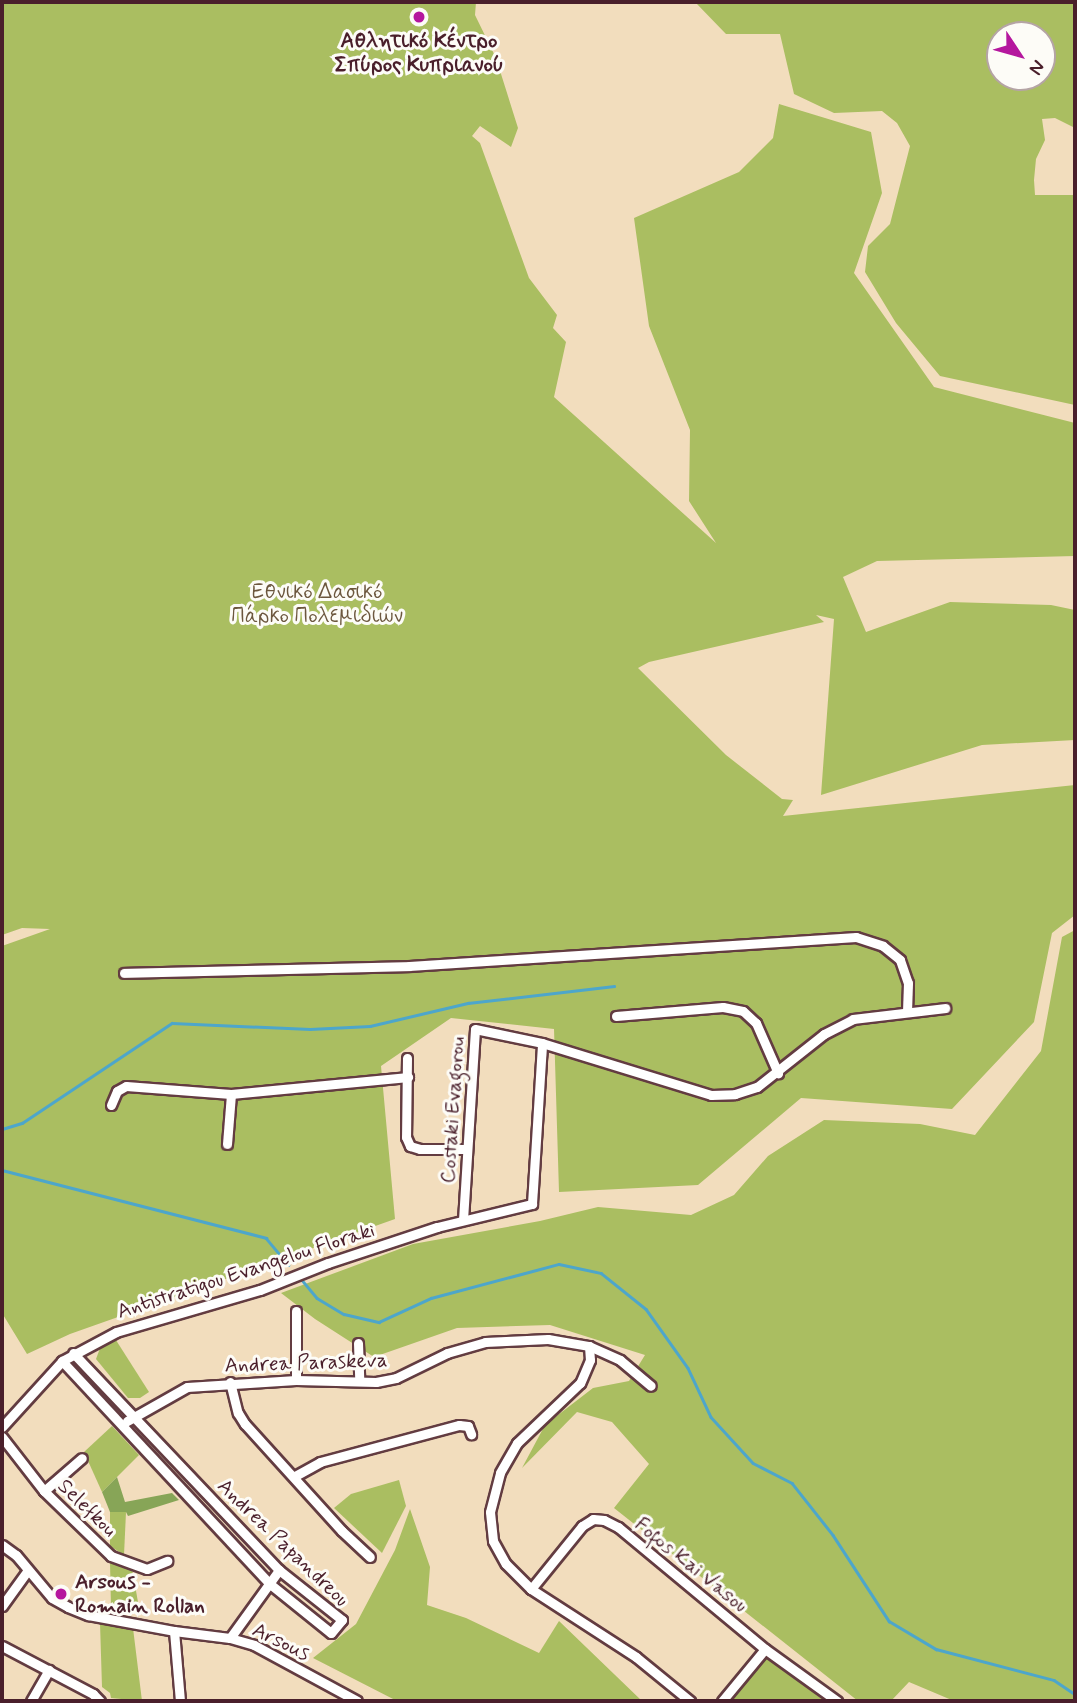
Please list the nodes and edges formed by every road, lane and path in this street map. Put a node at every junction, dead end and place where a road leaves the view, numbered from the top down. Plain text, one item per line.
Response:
1 (124, 973) dead end
2 (946, 1008) dead end
3 (907, 1011) junction
4 (616, 1016) dead end
5 (542, 1043) junction
6 (407, 1058) dead end
7 (778, 1073) junction
8 (408, 1077) junction
9 (231, 1094) junction
10 (111, 1105) dead end
11 (227, 1144) dead end
12 (466, 1149) junction
13 (463, 1220) junction
14 (296, 1311) dead end
15 (358, 1343) dead end
16 (589, 1346) junction
17 (73, 1353) junction
18 (62, 1361) junction
19 (296, 1380) junction
20 (359, 1380) junction
21 (230, 1382) junction
22 (652, 1386) dead end
23 (131, 1417) junction
24 (122, 1425) junction
25 (2, 1427) edge
26 (471, 1434) dead end
27 (2, 1437) edge
28 (82, 1458) dead end
29 (295, 1476) junction
30 (44, 1491) junction
31 (2, 1545) edge
32 (370, 1557) dead end
33 (167, 1561) dead end
34 (28, 1570) junction
35 (279, 1570) junction
36 (270, 1584) junction
37 (531, 1589) junction
38 (2, 1606) edge
39 (174, 1631) junction
40 (230, 1638) junction
41 (2, 1646) edge
42 (765, 1649) junction
43 (49, 1670) junction
44 (31, 1701) edge
45 (100, 1701) edge
46 (180, 1701) edge
47 (357, 1701) edge
48 (690, 1701) edge
49 (722, 1701) edge
50 (838, 1701) edge

1 - 3 street
2 - 3 street
3 - 7 street
4 - 7 street
5 - 7 street
5 - 12 street, Costaki Evagorou
5 - 13 street, Antistratigou Evangelou Floraki
6 - 8 street
8 - 9 street
8 - 12 street
9 - 10 street
9 - 11 street
12 - 13 street, Costaki Evagorou
13 - 17 street, Antistratigou Evangelou Floraki
14 - 19 street
15 - 20 street
16 - 20 street, Andrea Paraskeva
16 - 22 street, Andrea Paraskeva
16 - 37 street
17 - 18 street, Antistratigou Evangelou Floraki
17 - 23 street, Andrea Papandreou
18 - 24 street, Andrea Papandreou
18 - 25 street, Antistratigou Evangelou Floraki
19 - 20 street, Andrea Paraskeva
19 - 21 street, Andrea Paraskeva
21 - 23 street, Andrea Paraskeva
21 - 29 street
23 - 24 street, Andrea Paraskeva
23 - 35 street, Andrea Papandreou
24 - 36 street, Andrea Papandreou
26 - 29 street
27 - 30 street, Selefkou
28 - 30 street
29 - 32 street
30 - 33 street, Selefkou
31 - 34 street, Arsous
34 - 38 street
34 - 39 street, Arsous
35 - 36 street
35 - 36 street, Andrea Papandreou
36 - 40 street
37 - 42 street, Fofos Kai Vasou
37 - 48 street
39 - 40 street, Arsous
39 - 46 street
40 - 47 street, Arsous
41 - 43 street
42 - 49 street
42 - 50 street, Fofos Kai Vasou
43 - 44 street
43 - 45 street

